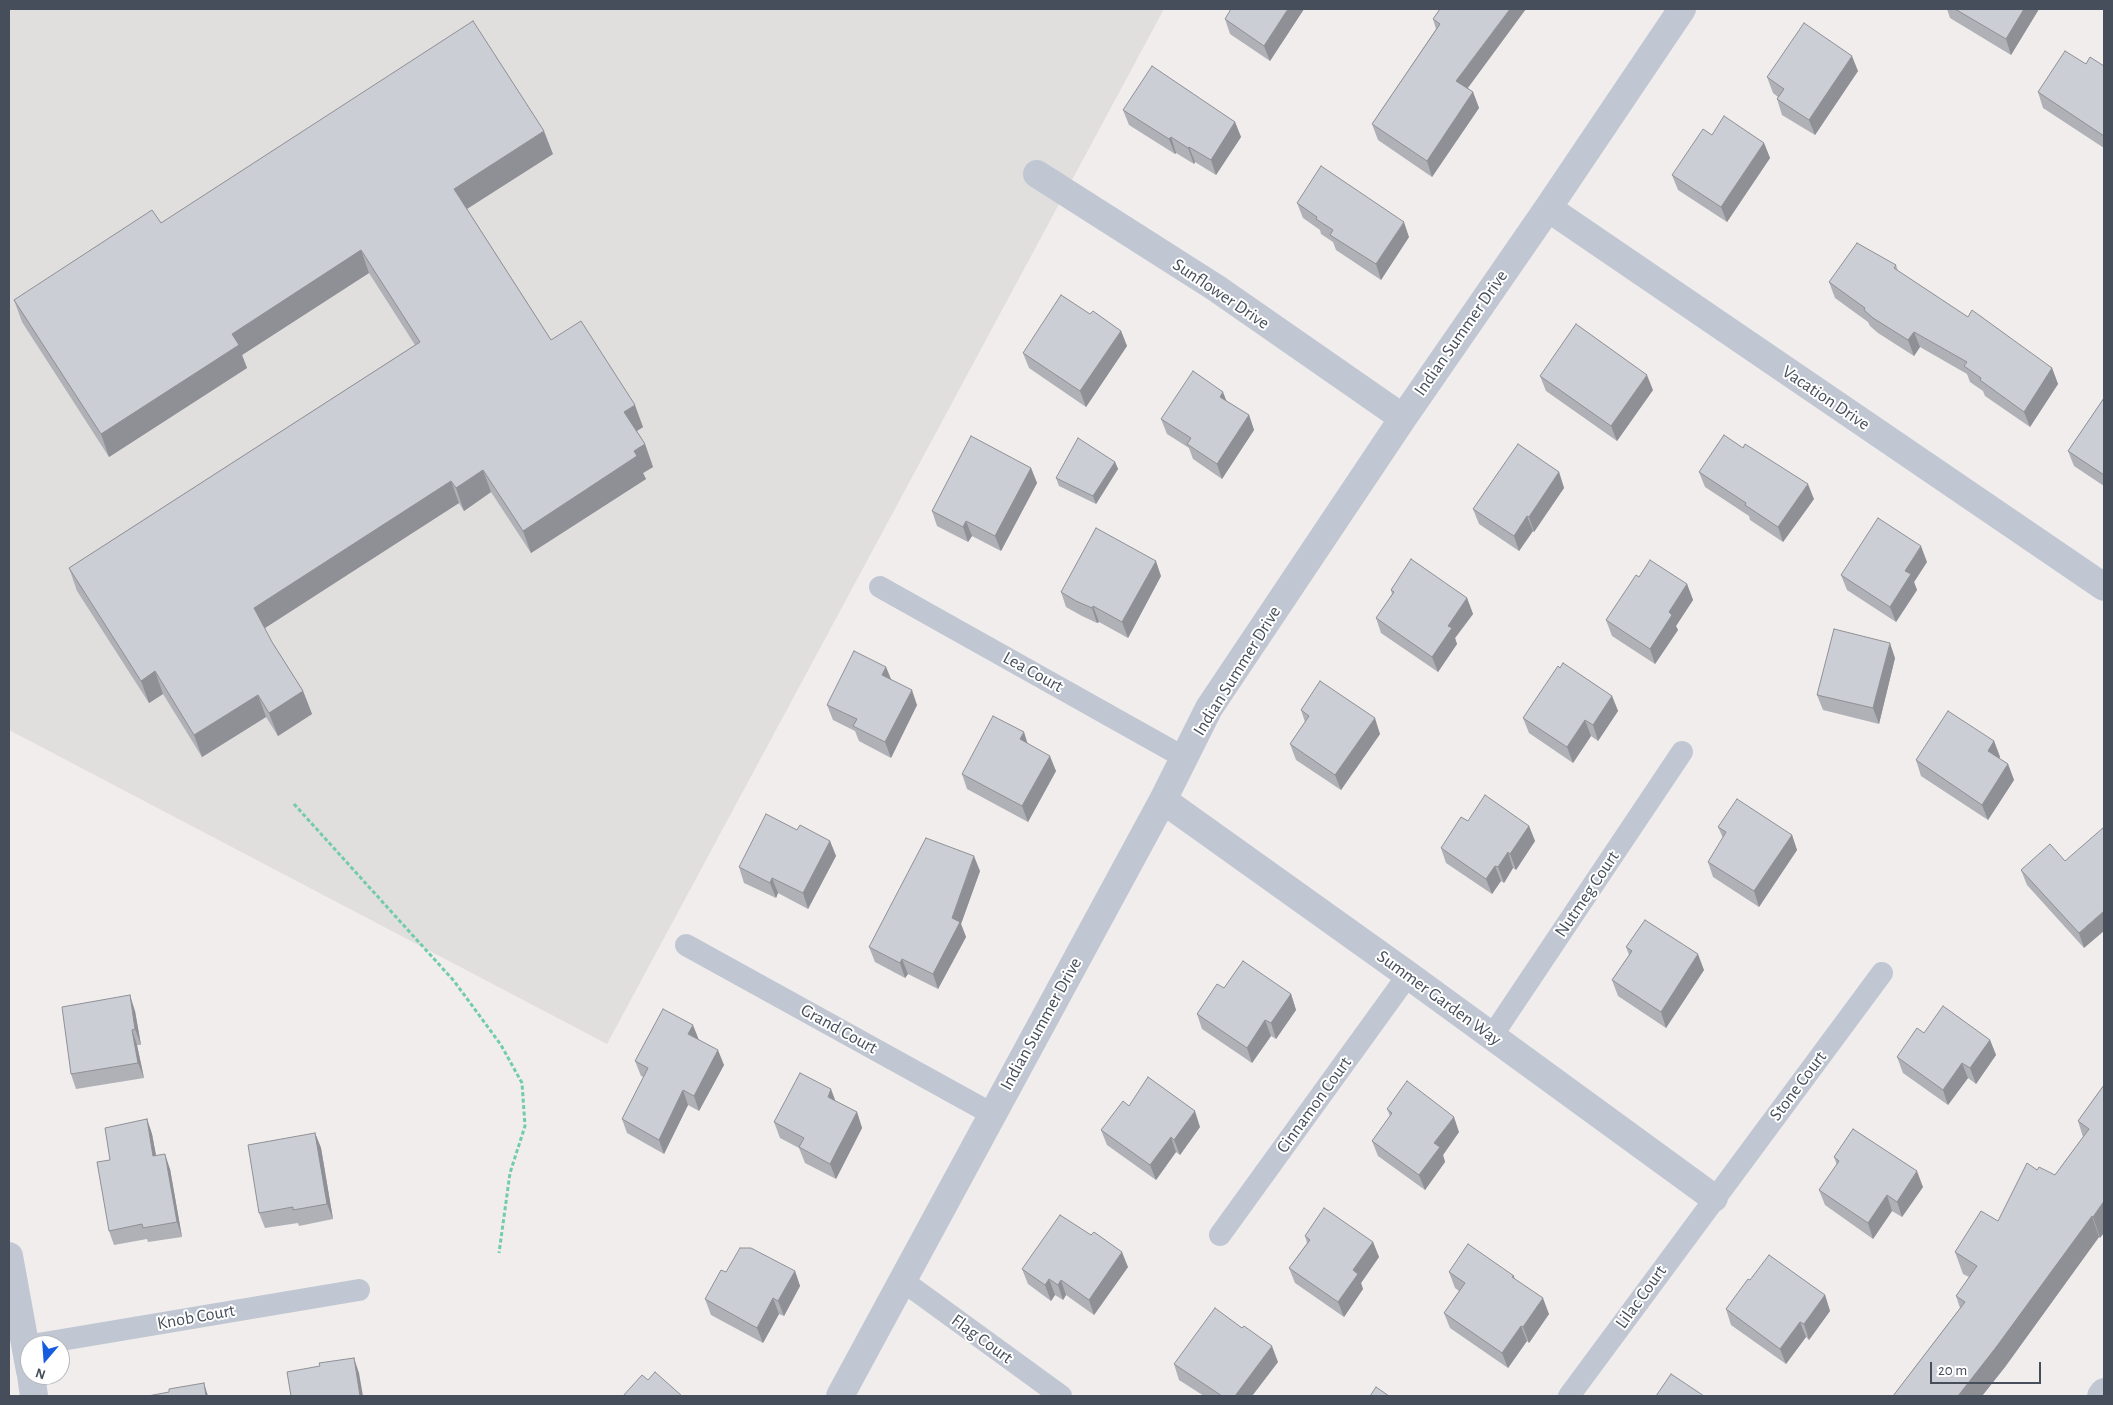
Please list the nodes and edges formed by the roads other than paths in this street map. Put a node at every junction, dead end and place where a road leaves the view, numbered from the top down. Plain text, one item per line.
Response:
1 (1682, 9) edge
2 (1037, 174) dead end
3 (1548, 208) junction
4 (1403, 418) junction
5 (880, 587) dead end
6 (2104, 587) edge
7 (1682, 752) dead end
8 (1185, 758) junction
9 (1163, 800) junction
10 (686, 945) dead end
11 (1882, 973) dead end
12 (1408, 975) junction
13 (1492, 1036) junction
14 (992, 1114) junction
15 (1714, 1198) junction
16 (1220, 1235) dead end
17 (9, 1256) edge
18 (903, 1281) junction
19 (360, 1290) dead end
20 (22, 1335) edge
21 (70, 1343) edge
22 (2104, 1392) edge
23 (840, 1396) edge
24 (1061, 1396) edge
25 (1569, 1396) edge
26 (2101, 1396) edge

1 - 3 street, Indian Summer Drive
2 - 4 street, Sunflower Drive
3 - 4 street, Indian Summer Drive
3 - 6 street, Vacation Drive
4 - 8 street, Indian Summer Drive
5 - 8 lane, Lea Court
7 - 13 lane, Nutmeg Court
8 - 9 street, Indian Summer Drive
9 - 12 street, Summer Garden Way
9 - 14 street, Indian Summer Drive
10 - 14 lane, Grand Court
11 - 15 lane, Stone Court
12 - 13 street, Summer Garden Way
12 - 16 lane, Cinnamon Court
13 - 15 street, Summer Garden Way
14 - 18 street, Indian Summer Drive
15 - 25 lane, Lilac Court
17 - 20 street
18 - 23 street, Indian Summer Drive
18 - 24 lane, Flag Court
19 - 21 lane, Knob Court
22 - 26 street

